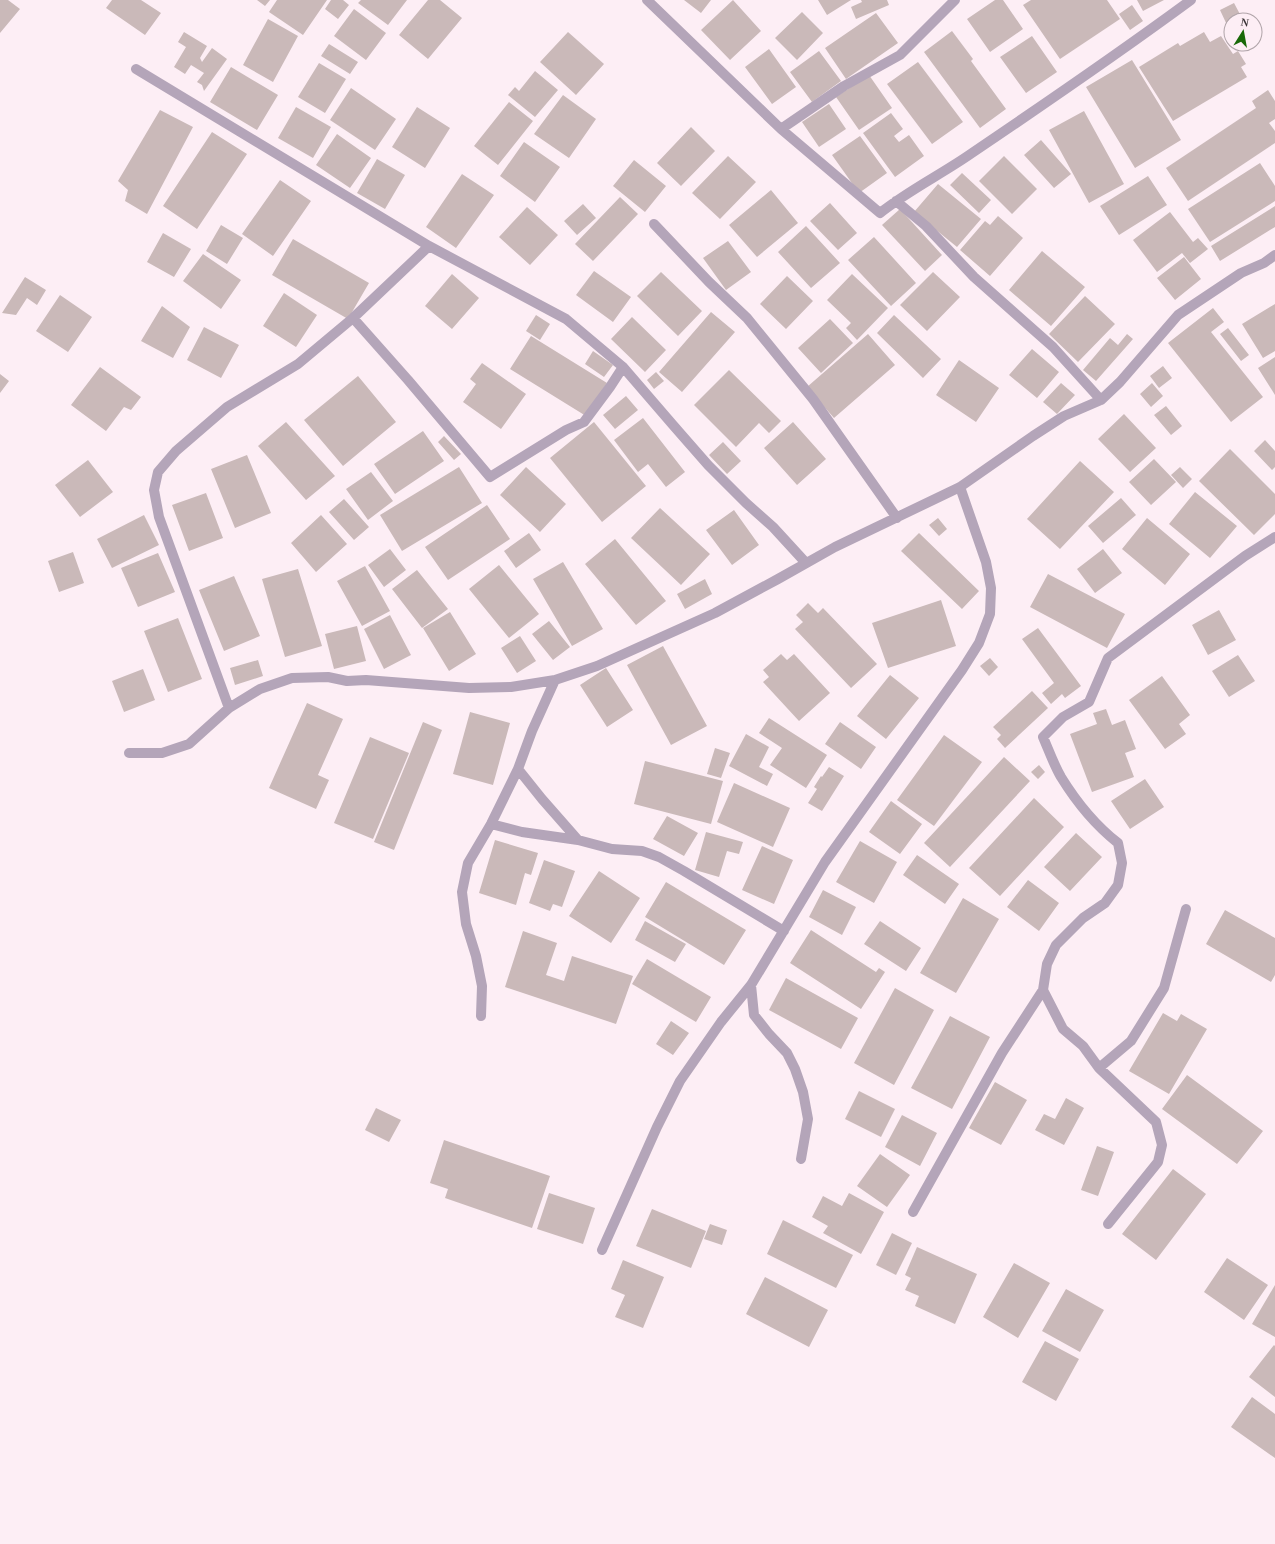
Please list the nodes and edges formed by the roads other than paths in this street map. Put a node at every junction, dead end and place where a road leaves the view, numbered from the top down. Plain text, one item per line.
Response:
1 (647, 0) edge
2 (955, 0) edge
3 (1191, 0) edge
4 (136, 69) dead end
5 (781, 129) junction
6 (896, 201) junction
7 (654, 224) dead end
8 (429, 246) junction
9 (1275, 255) edge
10 (353, 318) junction
11 (623, 366) junction
12 (1101, 400) junction
13 (960, 487) junction
14 (897, 518) junction
15 (1275, 537) edge
16 (806, 563) junction
17 (555, 680) junction
18 (229, 708) junction
19 (129, 753) dead end
20 (518, 769) junction
21 (491, 824) junction
22 (578, 840) junction
23 (1186, 909) dead end
24 (784, 931) junction
25 (751, 985) junction
26 (1043, 990) junction
27 (481, 1016) dead end
28 (1100, 1068) junction
29 (801, 1159) dead end
30 (913, 1212) dead end
31 (1108, 1224) dead end
32 (602, 1250) dead end

1 - 5 street
2 - 5 street
3 - 6 street
4 - 8 street
5 - 6 street
6 - 12 street
7 - 14 street
8 - 10 street
8 - 11 street
9 - 12 street
10 - 11 street
10 - 18 street
11 - 16 street
12 - 13 street
13 - 14 street
13 - 24 street
14 - 16 street
15 - 26 street
16 - 17 street
17 - 18 street
17 - 20 street
18 - 19 street
20 - 21 street
20 - 22 street
21 - 22 street
21 - 27 street
22 - 24 street
23 - 28 street
24 - 25 street
25 - 29 street
25 - 32 street
26 - 28 street
26 - 30 street
28 - 31 street

